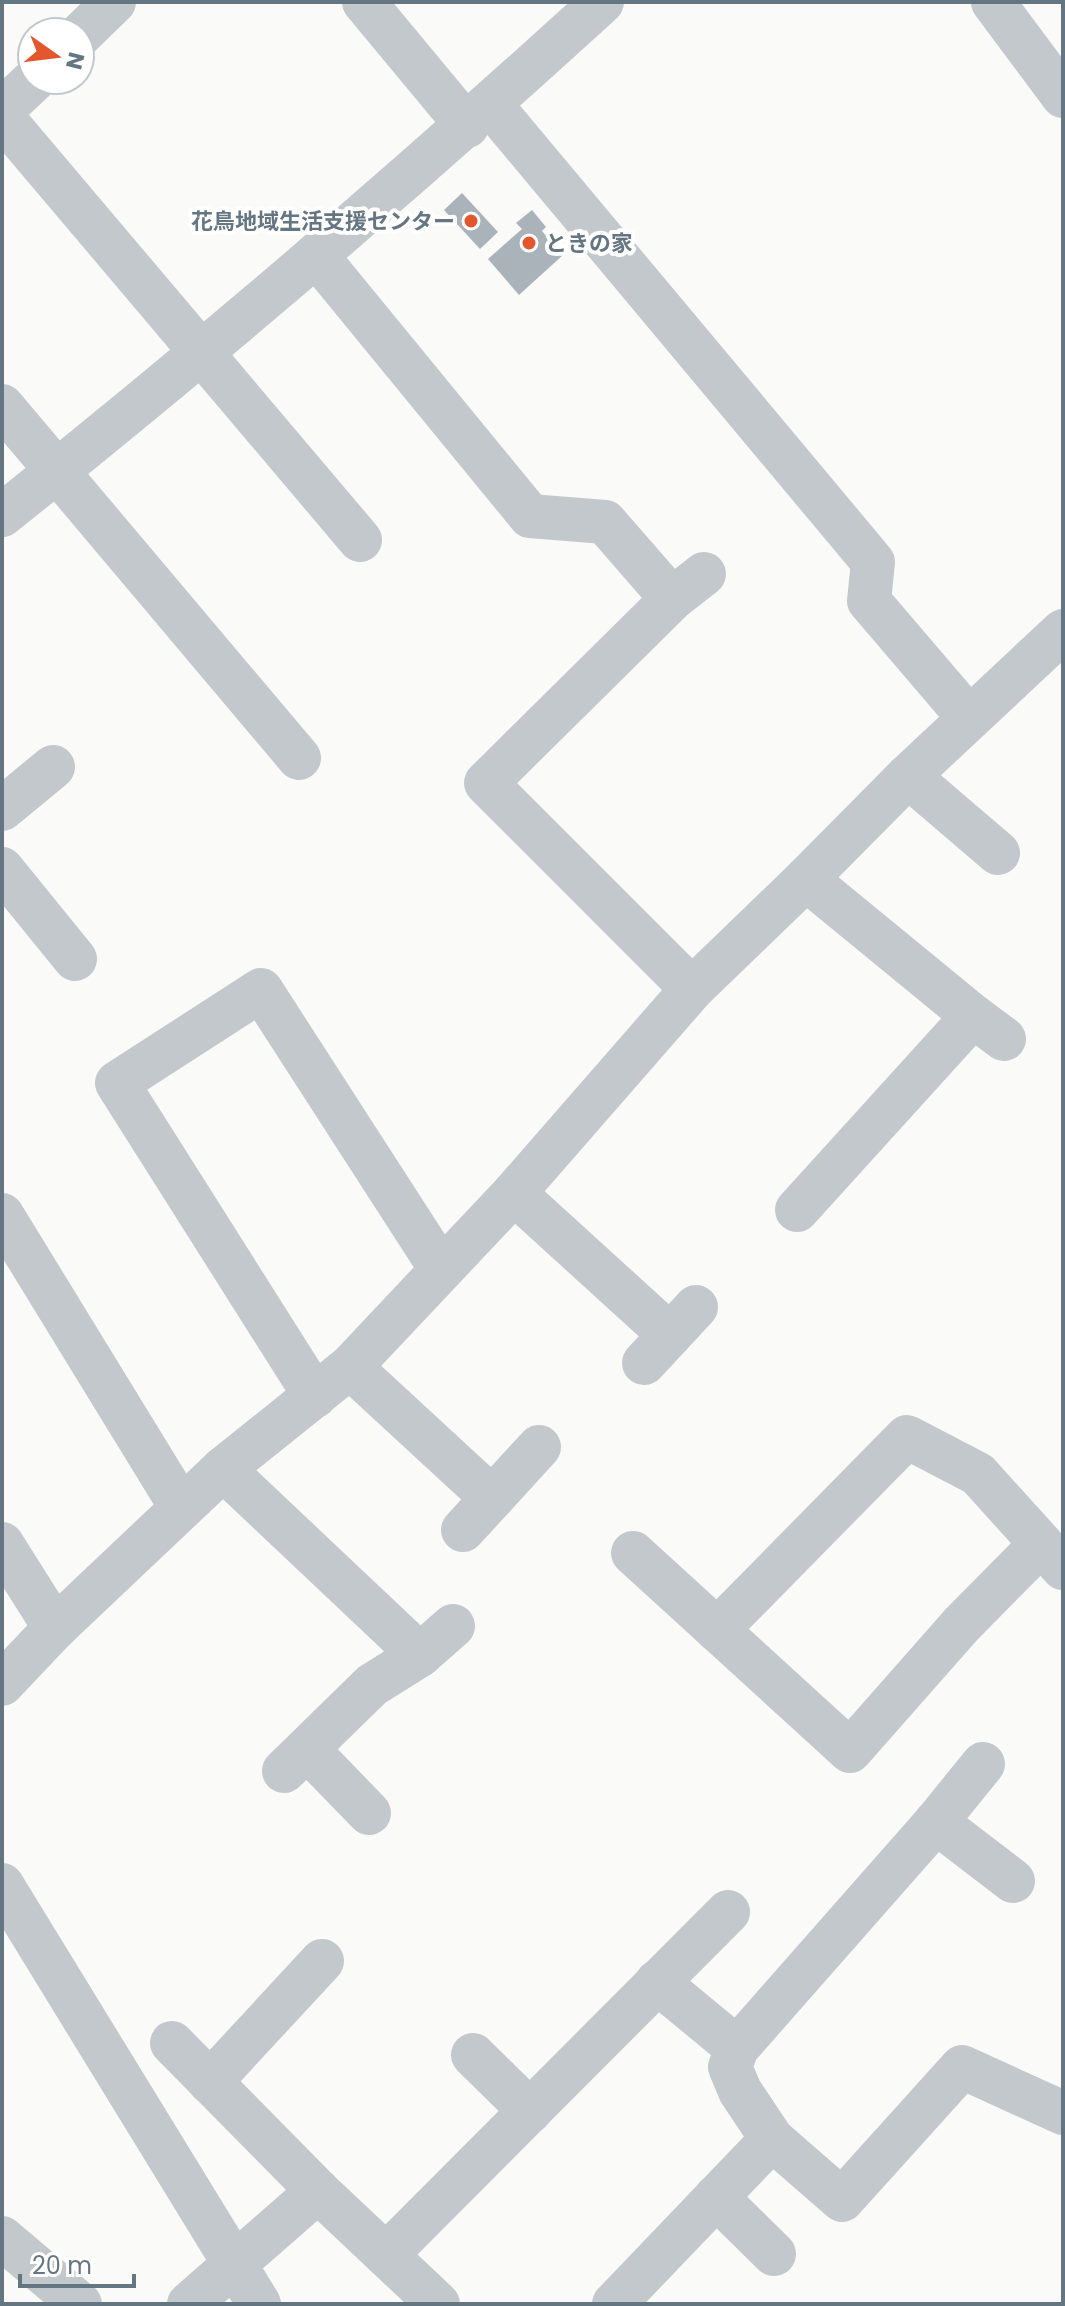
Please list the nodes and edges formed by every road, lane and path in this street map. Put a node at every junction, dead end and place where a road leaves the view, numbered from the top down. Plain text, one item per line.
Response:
1 (114, 2) edge
2 (364, 2) edge
3 (602, 2) edge
4 (993, 2) edge
5 (96, 19) edge
6 (17, 96) edge
7 (1063, 96) edge
8 (2, 110) edge
9 (478, 115) junction
10 (2, 117) edge
11 (316, 255) junction
12 (202, 350) junction
13 (2, 406) edge
14 (58, 471) junction
15 (2, 515) edge
16 (360, 540) dead end
17 (1063, 631) edge
18 (969, 718) junction
19 (299, 758) dead end
20 (53, 767) dead end
21 (908, 776) junction
22 (2, 809) edge
23 (998, 853) dead end
24 (2, 869) edge
25 (806, 879) junction
26 (75, 959) dead end
27 (692, 989) junction
28 (514, 1193) junction
29 (797, 1210) dead end
30 (2, 1215) edge
31 (14, 1260) edge
32 (441, 1269) junction
33 (670, 1335) dead end
34 (350, 1367) junction
35 (315, 1396) junction
36 (539, 1447) dead end
37 (223, 1469) junction
38 (181, 1507) junction
39 (2, 1544) edge
40 (633, 1553) dead end
41 (1052, 1556) edge
42 (453, 1626) dead end
43 (55, 1628) junction
44 (717, 1630) junction
45 (420, 1655) junction
46 (2, 1684) edge
47 (983, 1764) dead end
48 (369, 1813) dead end
49 (936, 1822) junction
50 (1013, 1881) dead end
51 (2, 1885) edge
52 (728, 1912) dead end
53 (322, 1961) dead end
54 (657, 1982) junction
55 (172, 2043) dead end
56 (737, 2048) junction
57 (473, 2055) dead end
58 (210, 2082) junction
59 (530, 2111) junction
60 (1063, 2113) edge
61 (772, 2139) junction
62 (318, 2191) junction
63 (716, 2197) junction
64 (2, 2238) edge
65 (774, 2254) dead end
66 (386, 2255) junction
67 (234, 2263) junction
68 (80, 2304) edge
69 (189, 2304) edge
70 (259, 2304) edge
71 (438, 2304) edge
72 (614, 2304) edge

1 - 5 street
2 - 9 street
3 - 9 street
4 - 7 street
6 - 8 street
9 - 11 street
9 - 18 street
10 - 12 street
11 - 12 street
11 - 27 street
12 - 14 street
12 - 16 street
13 - 14 street
14 - 15 street
14 - 19 street
17 - 18 street
18 - 21 street
20 - 22 street
21 - 23 street
21 - 25 street
24 - 26 street
25 - 27 street
25 - 29 street
27 - 28 street
28 - 32 street
28 - 33 street
30 - 31 street
31 - 38 street
32 - 34 street
32 - 35 street
34 - 35 street
34 - 36 street
35 - 37 street
37 - 38 street
37 - 45 street
38 - 43 street
39 - 43 street
40 - 44 street
41 - 44 street
41 - 44 street
42 - 45 street
43 - 46 street
45 - 48 street
47 - 49 street
49 - 50 street
49 - 56 street
51 - 67 street
52 - 54 street
53 - 58 street
54 - 56 street
54 - 59 street
55 - 58 street
56 - 61 street
57 - 59 street
58 - 62 street
59 - 66 street
60 - 61 street
61 - 63 street
62 - 66 street
62 - 67 street
63 - 65 street
63 - 72 street
64 - 68 street
66 - 71 street
67 - 69 street
67 - 70 street

